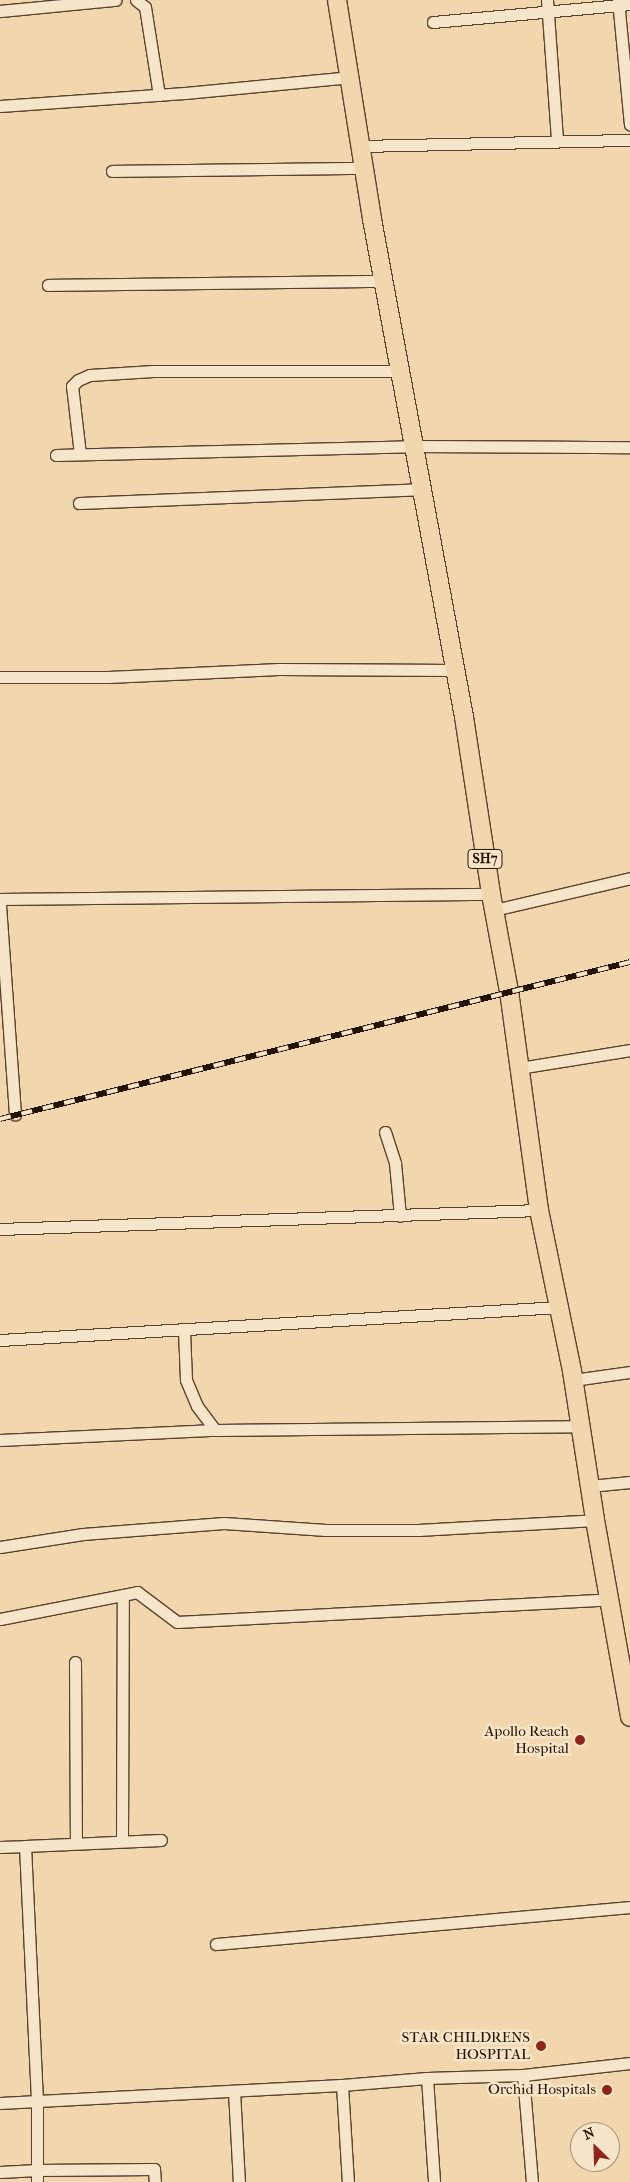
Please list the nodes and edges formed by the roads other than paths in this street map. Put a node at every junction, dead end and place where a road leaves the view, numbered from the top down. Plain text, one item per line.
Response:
1 (115, 0) edge
2 (136, 0) edge
3 (337, 0) edge
4 (622, 3) edge
5 (548, 6) edge
6 (0, 12) edge
7 (432, 22) dead end
8 (351, 77) junction
9 (159, 95) junction
10 (0, 106) edge
11 (630, 124) edge
12 (630, 140) edge
13 (557, 141) junction
14 (361, 146) junction
15 (364, 168) junction
16 (112, 171) dead end
17 (384, 281) junction
18 (48, 285) dead end
19 (400, 371) junction
20 (413, 446) junction
21 (630, 447) edge
22 (56, 454) dead end
23 (80, 454) junction
24 (421, 489) junction
25 (79, 503) dead end
26 (455, 670) junction
27 (0, 677) edge
28 (630, 878) edge
29 (0, 899) edge
30 (492, 902) junction
31 (0, 905) edge
32 (630, 1050) edge
33 (519, 1068) junction
34 (15, 1114) dead end
35 (385, 1132) dead end
36 (539, 1210) junction
37 (400, 1216) junction
38 (0, 1229) edge
39 (560, 1307) junction
40 (184, 1330) junction
41 (0, 1340) edge
42 (630, 1372) edge
43 (573, 1380) junction
44 (581, 1426) junction
45 (216, 1430) junction
46 (0, 1440) edge
47 (630, 1482) edge
48 (590, 1486) junction
49 (595, 1520) junction
50 (0, 1547) edge
51 (123, 1595) junction
52 (611, 1599) junction
53 (0, 1619) edge
54 (75, 1662) dead end
55 (630, 1717) edge
56 (122, 1840) junction
57 (161, 1840) dead end
58 (76, 1843) junction
59 (25, 1846) junction
60 (0, 1847) edge
61 (630, 1907) edge
62 (216, 1944) dead end
63 (630, 2063) edge
64 (523, 2075) junction
65 (427, 2078) junction
66 (342, 2085) junction
67 (234, 2091) junction
68 (37, 2101) junction
69 (0, 2103) edge
70 (0, 2172) edge
71 (37, 2176) edge
72 (155, 2182) edge
73 (239, 2182) edge
74 (348, 2182) edge
75 (434, 2182) edge
76 (532, 2182) edge

1 - 6 street
2 - 9 street
3 - 8 main road, SH7
4 - 5 street
4 - 11 street
5 - 7 street
5 - 13 street
8 - 9 street
8 - 14 main road, SH7
9 - 10 street
12 - 13 street
13 - 14 street
14 - 15 main road, SH7
15 - 16 street
15 - 17 main road, SH7
17 - 18 street
17 - 19 main road, SH7
19 - 20 main road, SH7
19 - 23 street
20 - 21 street
20 - 23 street
20 - 24 main road, SH7
22 - 23 street
24 - 25 street
24 - 26 main road, SH7
26 - 27 street
26 - 30 main road, SH7
28 - 30 street
29 - 30 street
30 - 33 main road, SH7
31 - 34 street
32 - 33 street
33 - 36 main road, SH7
35 - 37 street
36 - 37 street
36 - 39 main road, SH7
37 - 38 street
39 - 40 street
39 - 43 main road, SH7
40 - 41 street
40 - 45 street
42 - 43 street
43 - 44 main road, SH7
44 - 45 street
44 - 48 main road, SH7
45 - 46 street
47 - 48 street
48 - 49 main road, SH7
49 - 50 street
49 - 52 main road, SH7
51 - 52 street
51 - 53 street
51 - 56 street
52 - 55 main road, SH7
54 - 58 street
56 - 57 street
56 - 58 street
58 - 59 street
59 - 60 street
59 - 68 street
61 - 62 street
63 - 64 street
64 - 65 street
64 - 76 street
65 - 66 street
65 - 75 street
66 - 67 street
66 - 74 street
67 - 68 street
67 - 73 street
68 - 69 street
68 - 71 street
70 - 71 street
71 - 72 street

